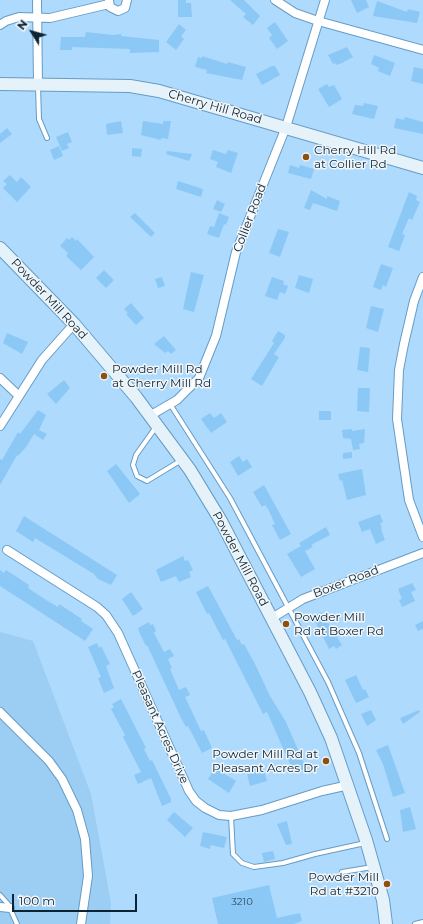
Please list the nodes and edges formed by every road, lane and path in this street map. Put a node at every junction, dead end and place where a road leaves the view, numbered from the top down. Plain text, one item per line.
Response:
1 (37, 0) edge
2 (127, 0) edge
3 (275, 0) edge
4 (325, 0) edge
5 (109, 2) edge
6 (38, 19) junction
7 (318, 21) junction
8 (0, 25) edge
9 (423, 50) edge
10 (0, 84) edge
11 (38, 84) junction
12 (286, 127) junction
13 (47, 138) dead end
14 (423, 168) edge
15 (0, 248) edge
16 (423, 277) edge
17 (74, 324) junction
18 (0, 378) edge
19 (19, 396) junction
20 (170, 404) junction
21 (154, 420) junction
22 (0, 426) edge
23 (182, 459) junction
24 (423, 537) edge
25 (7, 550) dead end
26 (423, 552) edge
27 (288, 607) junction
28 (272, 618) junction
29 (0, 712) edge
30 (348, 785) junction
31 (231, 816) junction
32 (387, 839) dead end
33 (367, 843) junction
34 (373, 866) junction
35 (342, 872) dead end
36 (0, 895) edge
37 (0, 907) edge
38 (10, 908) junction
39 (423, 922) edge
40 (17, 924) edge
41 (81, 924) edge
42 (386, 924) edge
43 (415, 924) edge

1 - 6 street
2 - 5 street
3 - 7 street
4 - 7 street, Collier Road
5 - 6 street
6 - 8 street
6 - 11 street
7 - 9 street
7 - 12 street, Collier Road
10 - 11 main road, Cherry Hill Road
11 - 12 main road, Cherry Hill Road
11 - 13 lane
12 - 14 main road, Cherry Hill Road
12 - 20 street, Collier Road
15 - 17 main road, Powder Mill Road
16 - 24 street
17 - 19 street
17 - 21 main road, Powder Mill Road
18 - 19 street
19 - 22 street
20 - 21 street, Collier Road
20 - 27 lane
21 - 23 main road, Powder Mill Road
21 - 23 lane
23 - 28 main road, Powder Mill Road
25 - 31 street, Pleasant Acres Drive
26 - 27 street, Boxer Road
27 - 28 street, Boxer Road
27 - 32 lane
28 - 30 main road, Powder Mill Road
29 - 41 street
30 - 31 street, Pleasant Acres Drive
30 - 33 main road, Powder Mill Road
31 - 33 lane
33 - 34 main road, Powder Mill Road
34 - 35 lane
34 - 42 main road, Powder Mill Road
36 - 38 lane
37 - 38 street
38 - 40 lane
39 - 43 lane

